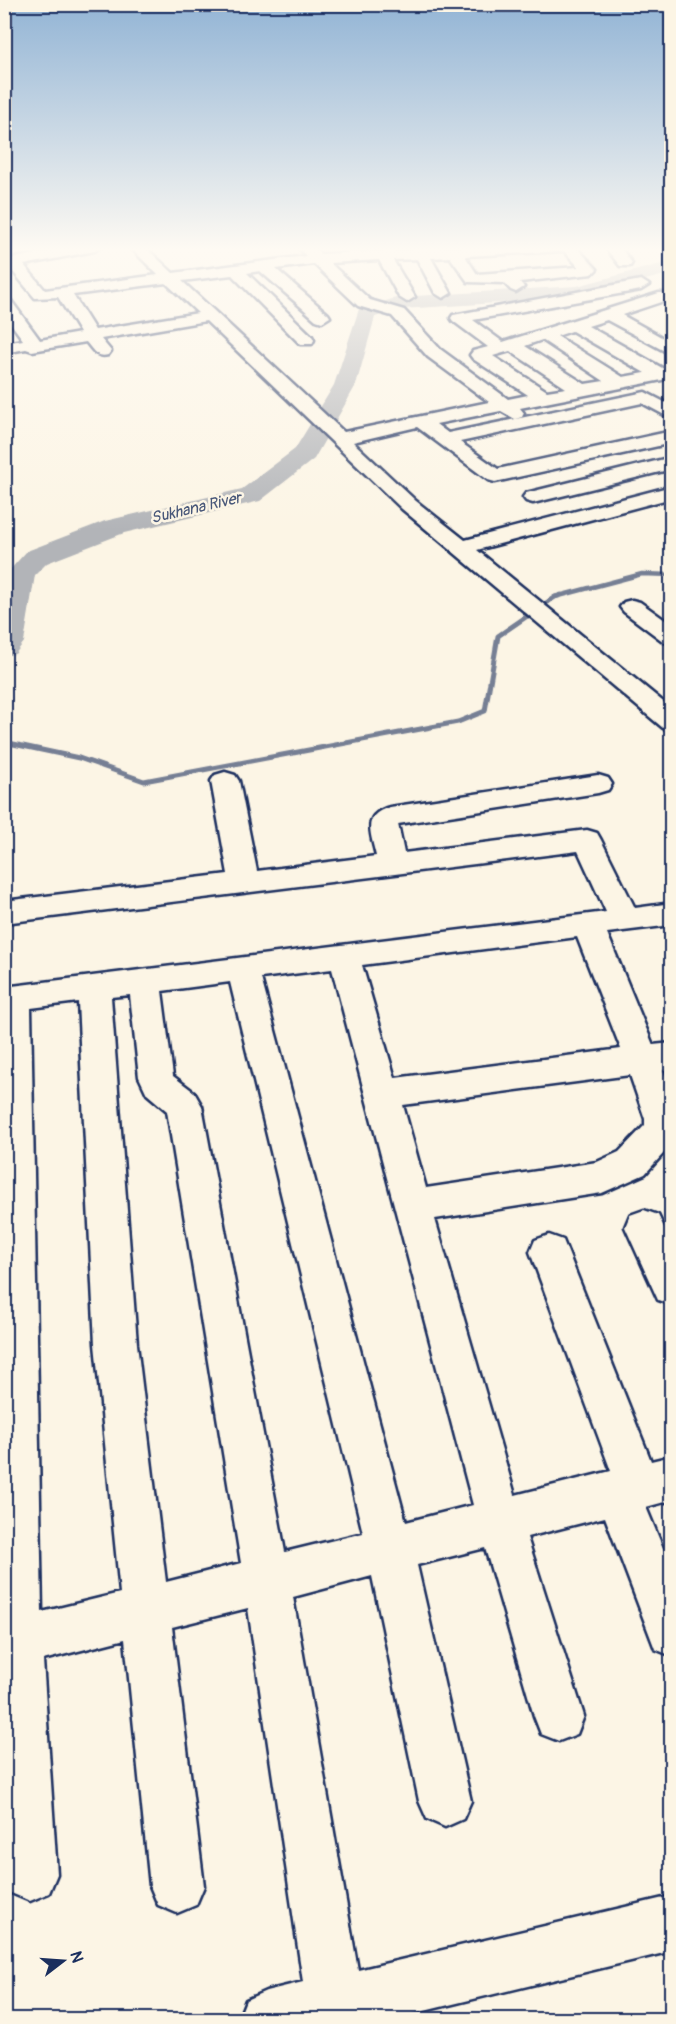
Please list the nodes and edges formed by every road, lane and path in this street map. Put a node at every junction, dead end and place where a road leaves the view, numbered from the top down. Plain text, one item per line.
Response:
1 (32, 341) edge
2 (57, 341) edge
3 (96, 341) edge
4 (237, 341) edge
5 (424, 341) edge
6 (498, 341) edge
7 (521, 341) edge
8 (549, 341) edge
9 (600, 341) edge
10 (659, 341) edge
11 (30, 345) junction
12 (506, 346) junction
13 (4, 348) edge
14 (672, 350) edge
15 (82, 358) dead end
16 (49, 362) dead end
17 (667, 374) edge
18 (621, 382) junction
19 (582, 390) junction
20 (543, 397) junction
21 (504, 405) junction
22 (672, 414) edge
23 (640, 420) dead end
24 (421, 421) junction
25 (526, 422) junction
26 (334, 433) junction
27 (672, 437) edge
28 (444, 440) junction
29 (492, 452) dead end
30 (469, 457) junction
31 (672, 463) edge
32 (668, 496) edge
33 (533, 497) dead end
34 (461, 548) junction
35 (632, 607) dead end
36 (672, 637) edge
37 (671, 721) edge
38 (225, 781) dead end
39 (598, 784) dead end
40 (392, 864) junction
41 (244, 882) junction
42 (4, 912) edge
43 (672, 914) edge
44 (625, 920) junction
45 (588, 925) junction
46 (344, 956) junction
47 (243, 969) junction
48 (145, 981) junction
49 (94, 988) junction
50 (9, 999) edge
51 (657, 1058) edge
52 (382, 1094) junction
53 (413, 1206) junction
54 (644, 1227) dead end
55 (549, 1252) dead end
56 (672, 1287) edge
57 (643, 1486) edge
58 (500, 1522) junction
59 (390, 1550) junction
60 (267, 1580) junction
61 (145, 1611) junction
62 (672, 1632) edge
63 (11, 1644) edge
64 (559, 1716) dead end
65 (445, 1801) dead end
66 (30, 1874) dead end
67 (177, 1886) dead end
68 (672, 1923) edge
69 (335, 2003) junction
70 (266, 2019) edge

1 - 11 street
2 - 11 street
3 - 15 street
4 - 26 street
5 - 21 street
6 - 12 street
7 - 12 street
8 - 18 street
9 - 17 street
10 - 14 street
11 - 13 street
11 - 16 street
12 - 19 street
12 - 20 street
17 - 18 street
18 - 19 street
19 - 20 street
20 - 21 street
21 - 24 street
21 - 25 street
22 - 23 street
22 - 25 street
24 - 26 street
24 - 28 street
25 - 28 street
26 - 34 street
27 - 30 street
28 - 30 street
29 - 30 street
31 - 33 street
32 - 34 street
34 - 37 street
35 - 36 street
38 - 41 street
39 - 40 street
40 - 41 street
40 - 44 street
41 - 42 street
43 - 44 street
44 - 45 street
45 - 46 street
45 - 51 street
46 - 47 street
46 - 52 street
47 - 48 street
47 - 59 street
48 - 49 street
48 - 60 street
49 - 50 street
49 - 61 street
50 - 63 street
51 - 52 street
51 - 53 street
52 - 53 street
53 - 58 street
54 - 56 street
55 - 57 street
57 - 58 street
57 - 62 street
58 - 59 street
58 - 64 street
59 - 60 street
59 - 65 street
60 - 61 street
60 - 69 street
61 - 63 street
61 - 67 street
63 - 66 street
68 - 69 street
69 - 70 street

